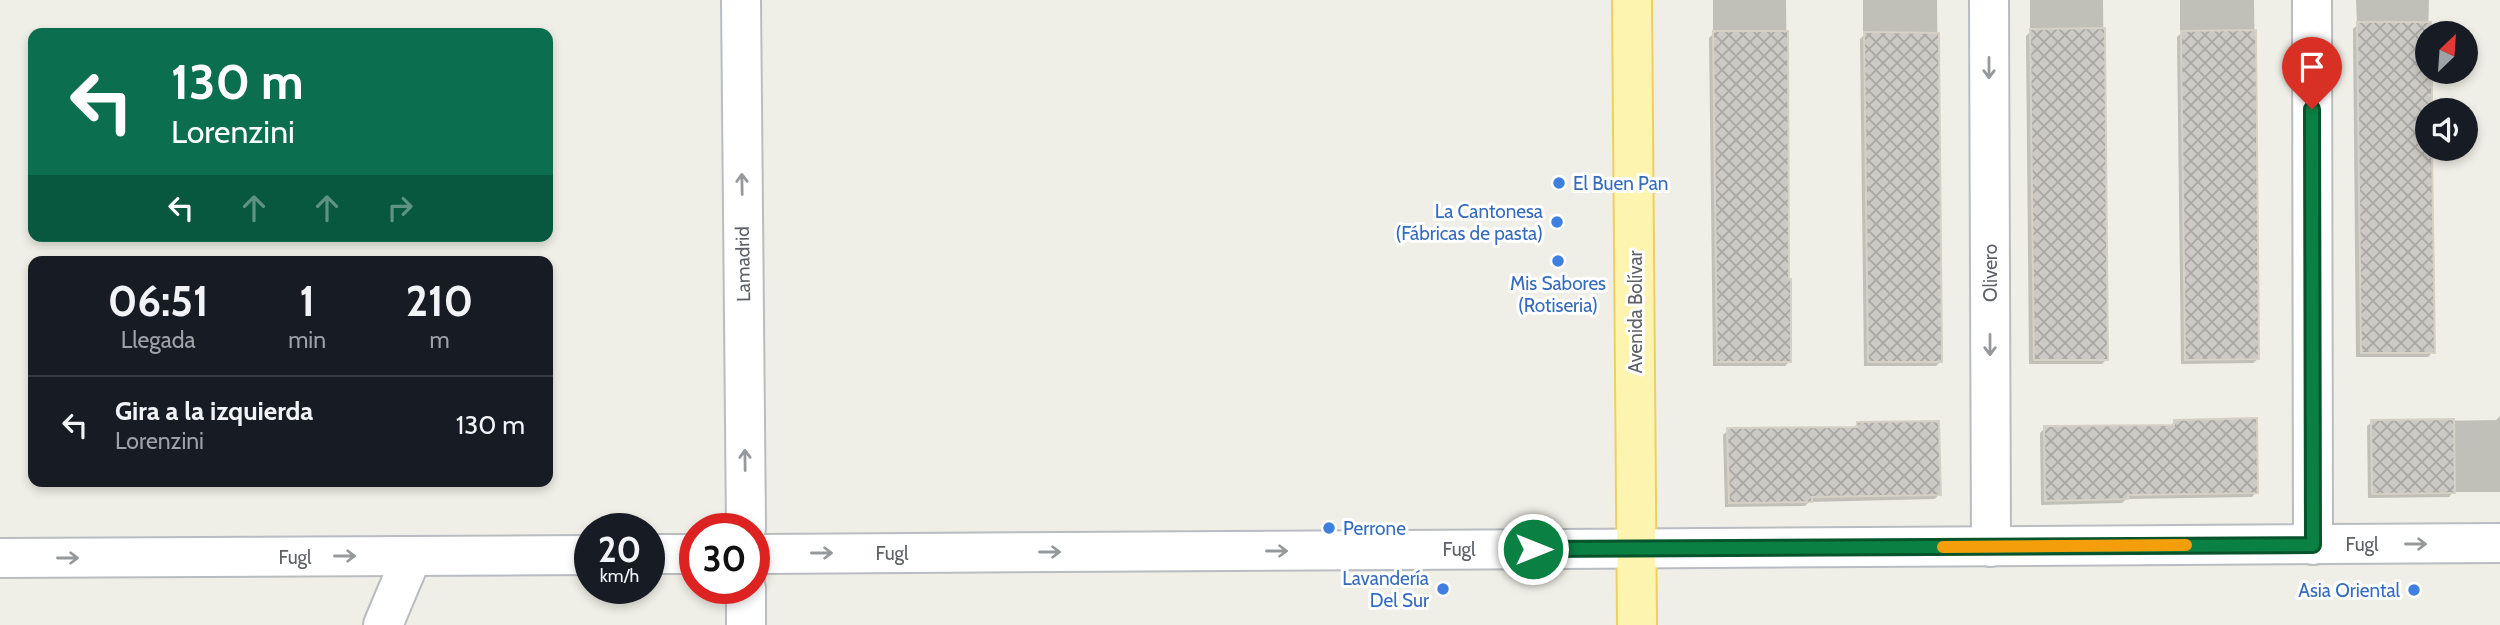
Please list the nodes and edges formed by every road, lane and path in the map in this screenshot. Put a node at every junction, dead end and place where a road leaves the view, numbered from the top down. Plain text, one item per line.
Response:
1 (741, 0) edge
2 (1633, 0) edge
3 (1989, 0) edge
4 (2312, 0) edge
5 (746, 513) edge
6 (2500, 543) edge
7 (2313, 545) junction
8 (1991, 547) junction
9 (1637, 549) junction
10 (770, 554) edge
11 (574, 555) edge
12 (412, 556) junction
13 (0, 558) edge
14 (746, 604) edge
15 (383, 625) edge
16 (746, 625) edge
17 (1637, 625) edge

5 -> 1 street, Lamadrid
2 - 9 main road, Avenida Bolívar
3 -> 8 street, Olivero
4 - 7 street
7 -> 6 street, Fugl
7 - 8 street, Fugl
8 - 9 street, Fugl
10 -> 9 street, Fugl
9 - 17 main road, Avenida Bolívar
11 - 12 street, Fugl
13 -> 12 street, Fugl
12 - 15 street
14 - 16 street

